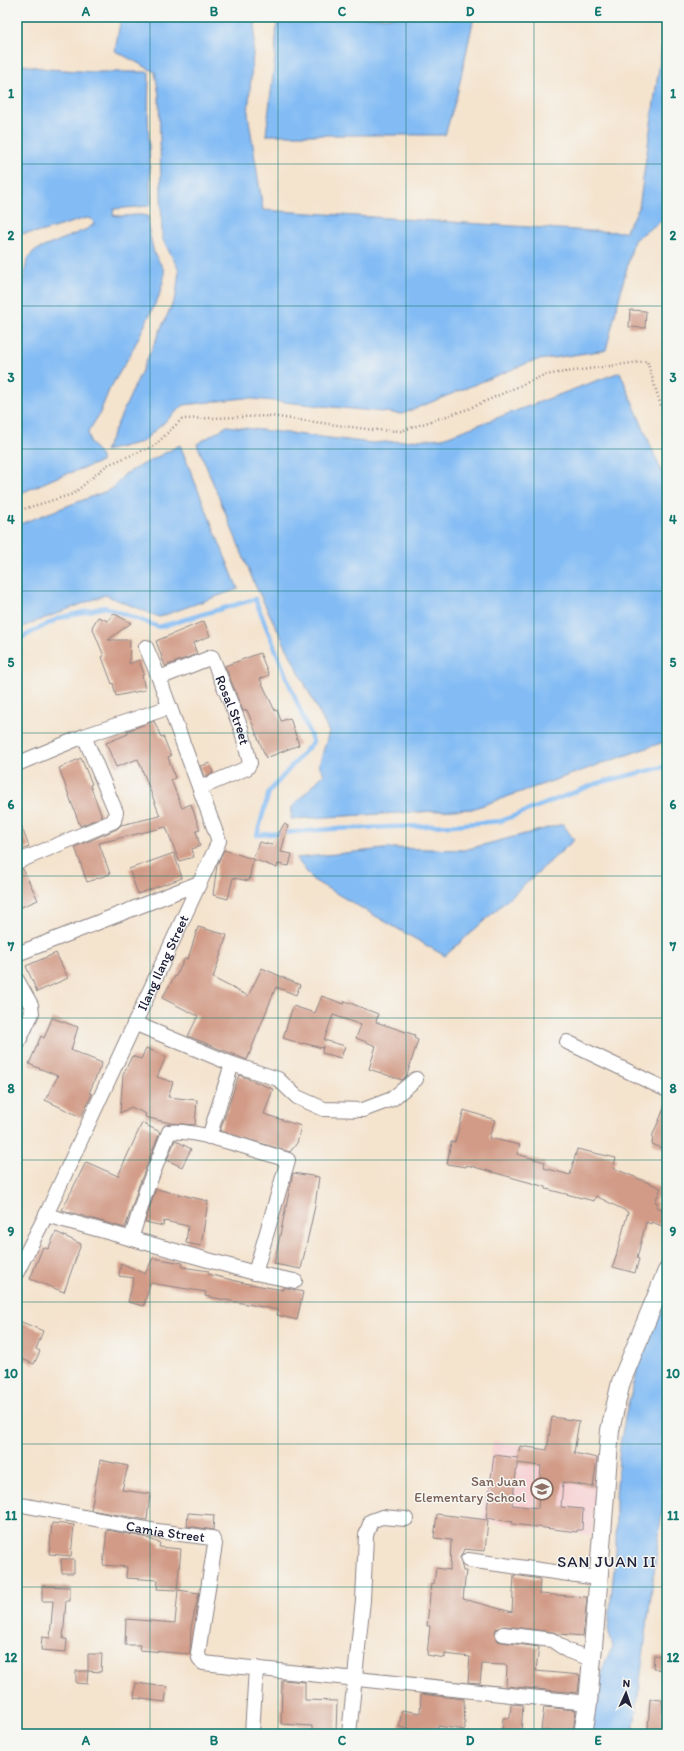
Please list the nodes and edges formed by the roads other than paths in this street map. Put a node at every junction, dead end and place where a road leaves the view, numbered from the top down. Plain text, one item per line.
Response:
1 (146, 647) dead end
2 (159, 678) junction
3 (170, 707) junction
4 (84, 736) junction
5 (17, 764) edge
6 (200, 788) junction
7 (17, 862) edge
8 (199, 883) junction
9 (17, 954) edge
10 (17, 980) edge
11 (134, 1023) junction
12 (568, 1042) dead end
13 (17, 1045) edge
14 (232, 1064) junction
15 (416, 1079) dead end
16 (667, 1090) edge
17 (208, 1137) junction
18 (46, 1214) junction
19 (131, 1239) junction
20 (17, 1272) edge
21 (667, 1272) edge
22 (255, 1273) junction
23 (295, 1281) dead end
24 (17, 1504) edge
25 (406, 1519) dead end
26 (468, 1560) dead end
27 (598, 1578) junction
28 (503, 1634) dead end
29 (592, 1659) junction
30 (256, 1668) junction
31 (354, 1678) junction
32 (588, 1703) junction
33 (252, 1734) edge
34 (349, 1734) edge
35 (583, 1734) edge

1 - 2 street, Ilang Ilang Street
2 - 3 street, Ilang Ilang Street
2 - 6 street, Rosal Street
3 - 4 street
3 - 6 street, Ilang Ilang Street
4 - 5 street
4 - 7 street
6 - 8 street, Ilang Ilang Street
8 - 9 street
8 - 11 street, Ilang Ilang Street
10 - 13 street
11 - 14 street
11 - 18 street, Ilang Ilang Street
12 - 16 street
14 - 15 street
14 - 17 street
17 - 19 street
17 - 22 street
18 - 19 street
18 - 20 street, Ilang Ilang Street
19 - 22 street
21 - 27 street
22 - 23 street
24 - 30 street, Camia Street
25 - 31 street
26 - 27 street
27 - 29 street
28 - 29 street
29 - 32 street
30 - 31 street
30 - 33 street
31 - 32 street
31 - 34 street
32 - 35 street

